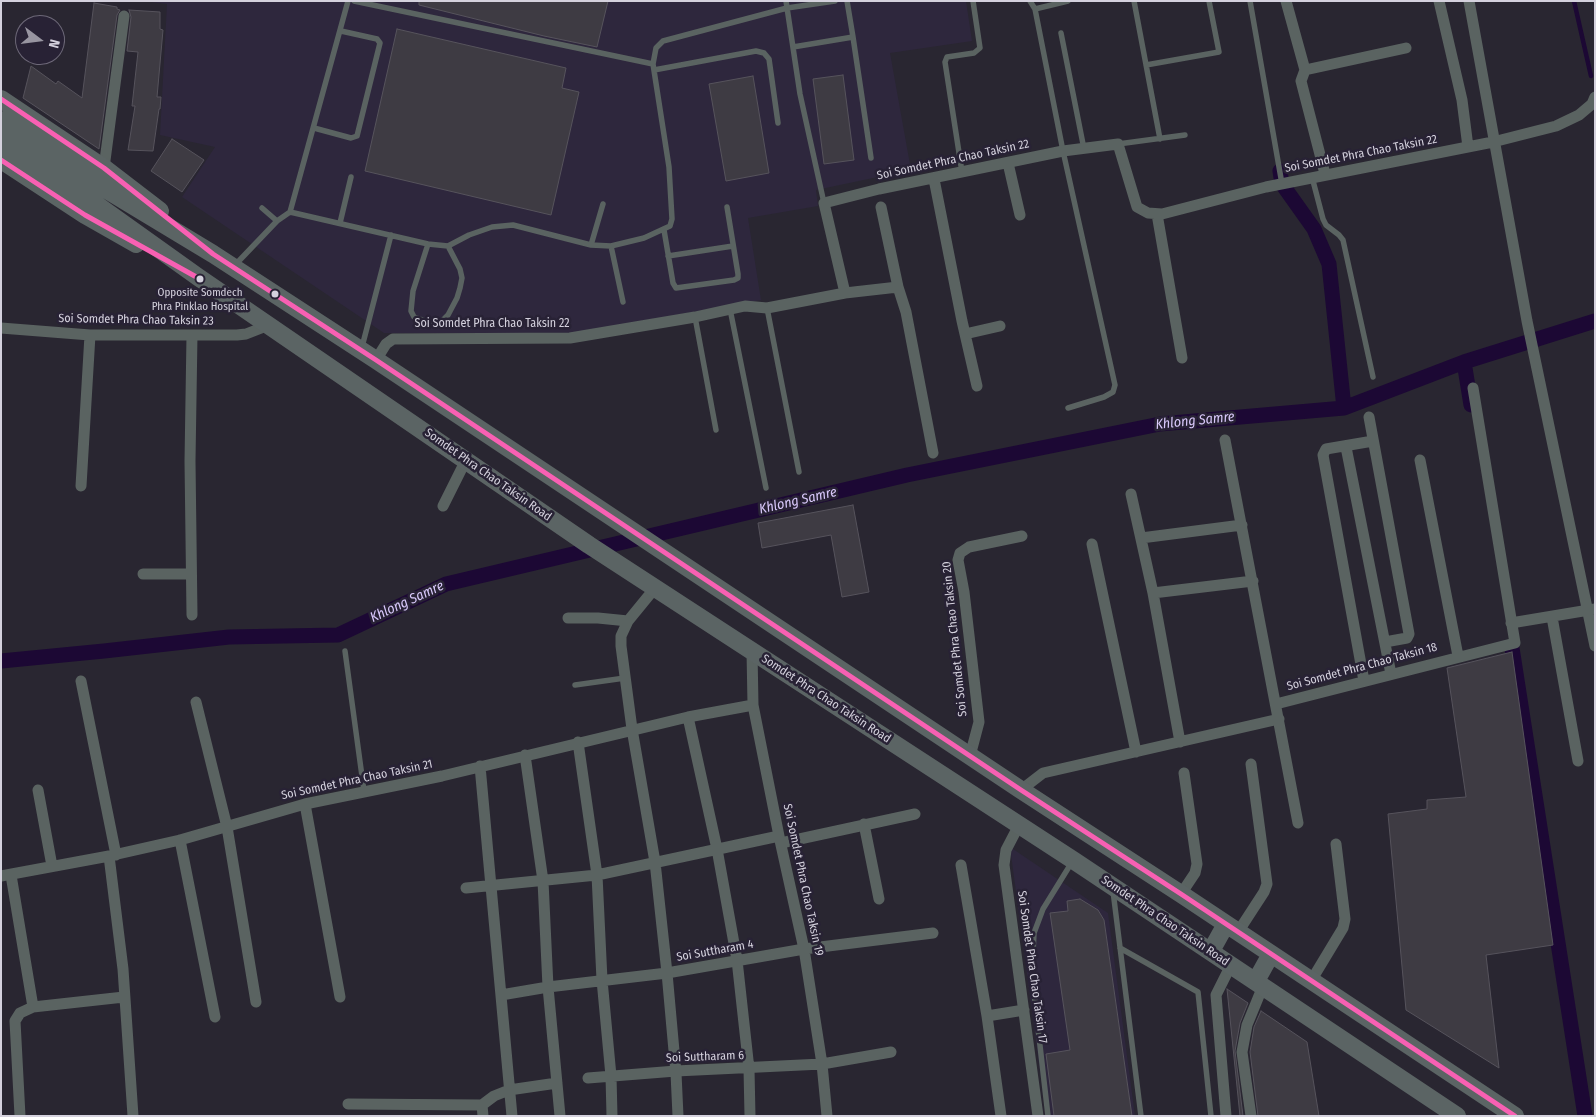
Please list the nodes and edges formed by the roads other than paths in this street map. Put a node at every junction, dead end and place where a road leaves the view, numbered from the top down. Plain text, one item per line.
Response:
1 (348, 1) edge
2 (354, 1) edge
3 (835, 1) edge
4 (847, 1) edge
5 (973, 1) edge
6 (1030, 1) edge
7 (1068, 1) edge
8 (1134, 1) edge
9 (1209, 1) edge
10 (1250, 1) edge
11 (1286, 1) edge
12 (1439, 1) edge
13 (1469, 1) edge
14 (787, 5) edge
15 (1036, 9) junction
16 (124, 16) dead end
17 (341, 31) junction
18 (1061, 33) dead end
19 (853, 37) junction
20 (793, 47) junction
21 (1406, 48) dead end
22 (1146, 65) junction
23 (653, 67) junction
24 (1305, 70) junction
25 (1595, 98) edge
26 (1, 99) edge
27 (1, 120) edge
28 (778, 124) dead end
29 (314, 128) junction
30 (1185, 135) dead end
31 (1160, 138) junction
32 (1, 140) edge
33 (1493, 142) junction
34 (1118, 144) junction
35 (1468, 147) junction
36 (1084, 149) junction
37 (1063, 151) junction
38 (871, 158) dead end
39 (1, 160) edge
40 (1008, 163) junction
41 (104, 168) junction
42 (962, 173) junction
43 (1325, 174) junction
44 (351, 177) dead end
45 (1312, 177) junction
46 (934, 179) junction
47 (1282, 184) junction
48 (824, 203) junction
49 (603, 204) dead end
50 (728, 207) dead end
51 (881, 207) dead end
52 (262, 208) dead end
53 (290, 212) junction
54 (1157, 214) junction
55 (1020, 215) dead end
56 (277, 221) junction
57 (340, 223) junction
58 (664, 230) junction
59 (391, 235) junction
60 (428, 244) junction
61 (591, 245) junction
62 (448, 246) junction
63 (611, 246) junction
64 (733, 246) junction
65 (213, 254) junction
66 (668, 256) junction
67 (233, 267) junction
68 (198, 277) junction
69 (898, 287) junction
70 (845, 293) junction
71 (623, 302) dead end
72 (767, 308) junction
73 (730, 309) junction
74 (695, 317) junction
75 (269, 325) junction
76 (1000, 326) dead end
77 (1, 328) edge
78 (965, 334) junction
79 (90, 335) junction
80 (192, 335) junction
81 (361, 350) junction
82 (1182, 358) dead end
83 (376, 360) junction
84 (1373, 377) dead end
85 (978, 386) dead end
86 (1473, 388) dead end
87 (1068, 408) dead end
88 (1369, 417) dead end
89 (716, 430) dead end
90 (1225, 440) dead end
91 (1373, 441) junction
92 (1346, 447) junction
93 (933, 453) dead end
94 (466, 460) junction
95 (1420, 460) dead end
96 (799, 472) dead end
97 (81, 486) dead end
98 (766, 488) dead end
99 (1131, 494) dead end
100 (443, 506) dead end
101 (1242, 525) junction
102 (1022, 536) dead end
103 (1141, 538) junction
104 (1092, 544) dead end
105 (143, 574) dead end
106 (192, 574) junction
107 (1252, 581) junction
108 (655, 588) junction
109 (1153, 593) junction
110 (1592, 609) edge
111 (192, 615) dead end
112 (1552, 617) junction
113 (568, 618) dead end
114 (628, 621) junction
115 (1511, 623) junction
116 (1385, 642) junction
117 (1595, 646) edge
118 (345, 651) dead end
119 (752, 651) junction
120 (1458, 656) junction
121 (1391, 674) junction
122 (626, 678) junction
123 (81, 681) dead end
124 (1364, 681) junction
125 (575, 685) dead end
126 (196, 702) dead end
127 (1276, 704) junction
128 (753, 705) junction
129 (688, 717) junction
130 (1279, 719) junction
131 (632, 729) junction
132 (578, 742) junction
133 (1180, 742) junction
134 (1136, 752) junction
135 (525, 755) junction
136 (970, 756) junction
137 (1578, 761) dead end
138 (1251, 764) dead end
139 (480, 766) junction
140 (1184, 773) dead end
141 (38, 790) dead end
142 (1021, 790) junction
143 (364, 792) junction
144 (305, 804) junction
145 (915, 814) dead end
146 (1298, 823) dead end
147 (864, 824) junction
148 (1019, 825) junction
149 (227, 827) junction
150 (780, 839) junction
151 (180, 840) junction
152 (1336, 844) dead end
153 (717, 849) junction
154 (112, 856) junction
155 (1073, 860) junction
156 (655, 862) junction
157 (961, 865) dead end
158 (52, 866) junction
159 (596, 875) junction
160 (6, 876) edge
161 (543, 881) junction
162 (492, 884) junction
163 (1112, 886) junction
164 (466, 888) dead end
165 (1181, 894) junction
166 (878, 899) dead end
167 (1232, 928) junction
168 (933, 933) dead end
169 (1120, 948) junction
170 (804, 949) junction
171 (1211, 951) junction
172 (1272, 954) junction
173 (737, 960) junction
174 (1231, 965) junction
175 (667, 973) junction
176 (602, 980) junction
177 (1311, 981) junction
178 (1259, 984) junction
179 (548, 987) junction
180 (502, 995) junction
181 (124, 997) junction
182 (340, 997) dead end
183 (256, 1002) dead end
184 (33, 1007) junction
185 (1024, 1010) junction
186 (215, 1016) dead end
187 (987, 1016) junction
188 (891, 1052) dead end
189 (822, 1064) junction
190 (749, 1069) junction
191 (676, 1071) junction
192 (611, 1076) junction
193 (588, 1078) dead end
194 (557, 1084) junction
195 (509, 1090) junction
196 (348, 1104) dead end
197 (483, 1110) edge
198 (20, 1116) edge
199 (133, 1116) edge
200 (512, 1116) edge
201 (560, 1116) edge
202 (612, 1116) edge
203 (678, 1116) edge
204 (750, 1116) edge
205 (827, 1116) edge
206 (1001, 1116) edge
207 (1038, 1116) edge
208 (1048, 1116) edge
209 (1141, 1116) edge
210 (1211, 1116) edge
211 (1226, 1116) edge
212 (1251, 1116) edge
213 (1457, 1116) edge
214 (1515, 1116) edge

1 - 17 lane
2 - 23 lane
3 - 14 lane
4 - 19 lane
5 - 42 lane
6 - 15 lane
7 - 15 lane
8 - 22 lane
9 - 22 lane
10 - 47 lane
11 - 24 street
12 - 35 street
13 - 33 street
14 - 20 lane
14 - 23 lane
15 - 37 lane
16 - 41 street
17 - 29 lane
17 - 29 lane
18 - 36 lane
19 - 20 lane
19 - 38 lane
20 - 48 lane
21 - 24 street
22 - 31 lane
23 - 28 lane
23 - 58 lane
24 - 43 street
25 - 33 street, Soi Somdet Phra Chao Taksin 22
26 - 41 main road
27 - 65 main road
29 - 53 lane
30 - 31 lane
31 - 34 lane
32 - 68 main road, Somdet Phra Chao Taksin Road
33 - 35 street, Soi Somdet Phra Chao Taksin 22
33 - 110 street
34 - 36 street, Soi Somdet Phra Chao Taksin 22
34 - 54 street
35 - 43 street, Soi Somdet Phra Chao Taksin 22
36 - 37 street, Soi Somdet Phra Chao Taksin 22
37 - 40 street, Soi Somdet Phra Chao Taksin 22
37 - 87 lane
39 - 68 main road, Somdet Phra Chao Taksin Road
40 - 42 street, Soi Somdet Phra Chao Taksin 22
40 - 55 street
41 - 65 main road
42 - 46 street, Soi Somdet Phra Chao Taksin 22
43 - 45 street, Soi Somdet Phra Chao Taksin 22
44 - 57 lane
45 - 47 street, Soi Somdet Phra Chao Taksin 22
45 - 84 lane
46 - 48 street, Soi Somdet Phra Chao Taksin 22
46 - 78 street
47 - 54 street, Soi Somdet Phra Chao Taksin 22
48 - 70 street
49 - 61 lane
50 - 64 lane
51 - 69 street
52 - 56 lane
53 - 56 lane
53 - 57 lane
54 - 82 street
56 - 67 lane
57 - 59 lane
58 - 63 lane
58 - 66 lane
59 - 60 lane
59 - 81 lane
60 - 62 lane
60 - 62 lane
61 - 62 lane
61 - 63 lane
63 - 71 lane
64 - 66 lane
64 - 66 lane
65 - 67 main road
67 - 81 main road
68 - 75 main road, Somdet Phra Chao Taksin Road
69 - 70 street, Soi Somdet Phra Chao Taksin 22
69 - 93 street
70 - 72 street, Soi Somdet Phra Chao Taksin 22
72 - 73 street, Soi Somdet Phra Chao Taksin 22
72 - 96 lane
73 - 74 street, Soi Somdet Phra Chao Taksin 22
73 - 98 lane
74 - 83 street, Soi Somdet Phra Chao Taksin 22
74 - 89 lane
75 - 80 street, Soi Somdet Phra Chao Taksin 23
75 - 94 main road, Somdet Phra Chao Taksin Road
76 - 78 street
77 - 79 street, Soi Somdet Phra Chao Taksin 23
78 - 85 street
79 - 80 street, Soi Somdet Phra Chao Taksin 23
79 - 97 street
80 - 106 street
81 - 83 main road
83 - 136 main road
86 - 115 street
88 - 91 street
90 - 101 street
91 - 92 street
91 - 116 street
92 - 116 street
92 - 124 street
94 - 100 street
94 - 108 main road, Somdet Phra Chao Taksin Road
95 - 120 street
99 - 103 street
101 - 103 street
101 - 107 street
102 - 136 street, Soi Somdet Phra Chao Taksin 20
103 - 109 street
104 - 134 street
105 - 106 street
106 - 111 street
107 - 109 street
107 - 127 street
108 - 114 street
108 - 119 main road, Somdet Phra Chao Taksin Road
109 - 133 street
110 - 112 street
110 - 117 street
112 - 115 street
112 - 137 street
113 - 114 street
114 - 122 street
115 - 120 street, Soi Somdet Phra Chao Taksin 18
116 - 121 street
118 - 143 lane
119 - 128 street, Soi Somdet Phra Chao Taksin 19
119 - 148 main road, Somdet Phra Chao Taksin Road
120 - 121 street, Soi Somdet Phra Chao Taksin 18
121 - 124 street, Soi Somdet Phra Chao Taksin 18
122 - 125 lane
122 - 131 street
123 - 154 street
124 - 127 street, Soi Somdet Phra Chao Taksin 18
126 - 149 street
127 - 130 street, Soi Somdet Phra Chao Taksin 18
128 - 129 street, Soi Somdet Phra Chao Taksin 21
128 - 150 street, Soi Somdet Phra Chao Taksin 19
129 - 131 street, Soi Somdet Phra Chao Taksin 21
129 - 153 street
130 - 133 street
130 - 146 street, Soi Somdet Phra Chao Taksin 18
131 - 132 street, Soi Somdet Phra Chao Taksin 21
131 - 156 street
132 - 135 street, Soi Somdet Phra Chao Taksin 21
132 - 159 street
133 - 134 street
134 - 142 street
135 - 139 street, Soi Somdet Phra Chao Taksin 21
135 - 161 street
136 - 142 main road
138 - 167 street
139 - 143 street, Soi Somdet Phra Chao Taksin 21
139 - 162 street
140 - 165 street
141 - 158 street
142 - 165 main road
143 - 144 street, Soi Somdet Phra Chao Taksin 21
144 - 149 street, Soi Somdet Phra Chao Taksin 21
144 - 182 street
145 - 147 street
147 - 150 street
147 - 166 street
148 - 155 main road, Somdet Phra Chao Taksin Road
148 - 185 street, Soi Somdet Phra Chao Taksin 17
149 - 151 street, Soi Somdet Phra Chao Taksin 21
149 - 183 street
150 - 153 street
150 - 170 street, Soi Somdet Phra Chao Taksin 19
151 - 154 street, Soi Somdet Phra Chao Taksin 21
151 - 186 street
152 - 177 street
153 - 156 street
153 - 173 street
154 - 158 street, Soi Somdet Phra Chao Taksin 21
154 - 181 street
155 - 163 main road, Somdet Phra Chao Taksin Road
155 - 208 lane
156 - 159 street
156 - 175 street
157 - 187 street
158 - 160 street, Soi Somdet Phra Chao Taksin 21
159 - 161 street
159 - 176 street
160 - 184 street
161 - 162 street
161 - 179 street
162 - 164 street
162 - 180 street
163 - 169 lane
163 - 171 main road, Somdet Phra Chao Taksin Road
165 - 167 main road
167 - 171 main road
167 - 172 main road
168 - 170 street, Soi Suttharam 4
169 - 209 lane
169 - 210 lane
170 - 173 street, Soi Suttharam 4
170 - 189 street, Soi Somdet Phra Chao Taksin 19
171 - 174 main road, Somdet Phra Chao Taksin Road
172 - 177 main road
172 - 178 main road
173 - 175 street, Soi Suttharam 4
173 - 190 street
174 - 178 main road, Somdet Phra Chao Taksin Road
174 - 211 street
175 - 176 street, Soi Suttharam 4
175 - 191 street
176 - 179 street, Soi Suttharam 4
176 - 192 street
177 - 214 main road
178 - 212 street
178 - 213 main road, Somdet Phra Chao Taksin Road
179 - 180 street, Soi Suttharam 4
179 - 194 street
180 - 195 street
181 - 184 street
181 - 199 street
184 - 198 street
185 - 187 street
185 - 207 street, Soi Somdet Phra Chao Taksin 17
187 - 206 street
188 - 189 street, Soi Suttharam 6
189 - 190 street, Soi Suttharam 6
189 - 205 street, Soi Somdet Phra Chao Taksin 19
190 - 191 street, Soi Suttharam 6
190 - 204 street
191 - 192 street, Soi Suttharam 6
191 - 203 street
192 - 193 street, Soi Suttharam 6
192 - 202 street
194 - 195 street
194 - 201 street
195 - 197 street
195 - 200 street
196 - 197 street

